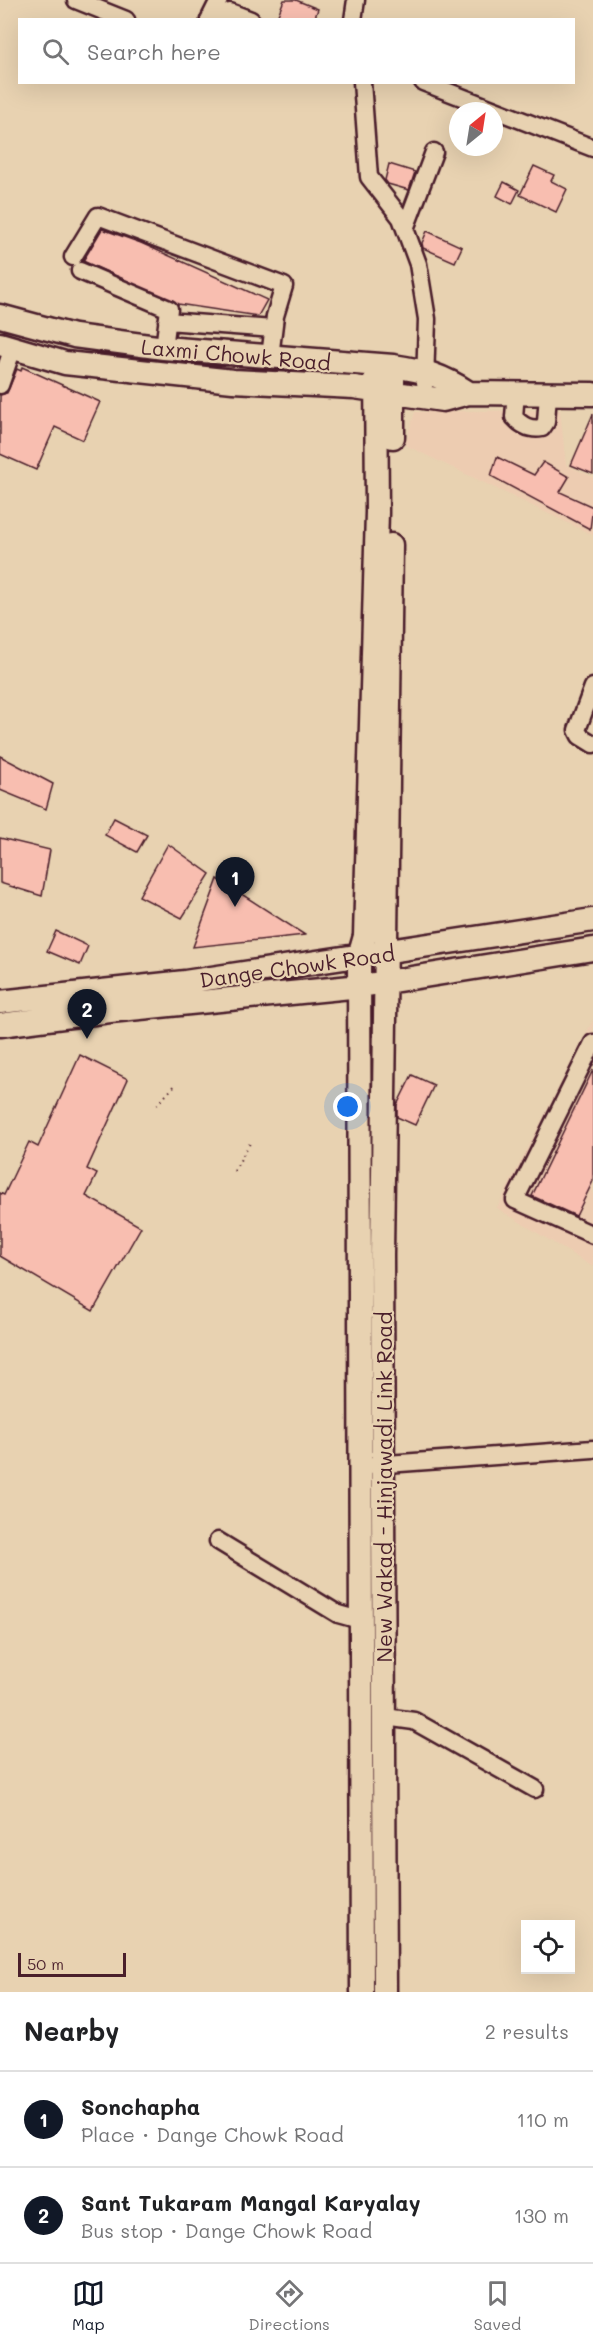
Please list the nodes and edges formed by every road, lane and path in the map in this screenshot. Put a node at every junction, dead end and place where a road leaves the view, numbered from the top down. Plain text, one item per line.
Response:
1 (76, 0) edge
2 (219, 0) edge
3 (356, 0) edge
4 (121, 18) edge
5 (210, 18) edge
6 (224, 18) edge
7 (246, 18) edge
8 (353, 18) edge
9 (362, 84) edge
10 (428, 84) edge
11 (593, 148) edge
12 (434, 153) dead end
13 (405, 230) junction
14 (0, 316) edge
15 (167, 321) junction
16 (273, 329) junction
17 (6, 346) edge
18 (164, 348) junction
19 (270, 357) junction
20 (385, 365) junction
21 (425, 371) junction
22 (0, 385) edge
23 (385, 391) junction
24 (516, 392) junction
25 (470, 393) junction
26 (548, 394) junction
27 (593, 394) edge
28 (425, 399) junction
29 (593, 687) edge
30 (593, 744) edge
31 (593, 920) edge
32 (593, 949) edge
33 (386, 953) junction
34 (359, 957) junction
35 (386, 982) junction
36 (361, 986) junction
37 (0, 1002) edge
38 (0, 1026) edge
39 (593, 1043) edge
40 (177, 1083) dead end
41 (157, 1105) dead end
42 (250, 1143) dead end
43 (234, 1171) dead end
44 (593, 1234) edge
45 (371, 1255) junction
46 (593, 1449) edge
47 (373, 1465) junction
48 (218, 1541) dead end
49 (363, 1621) junction
50 (385, 1717) junction
51 (535, 1789) dead end
52 (362, 1992) edge
53 (385, 1992) edge

1 - 4 street
2 - 5 street
3 - 8 street
6 - 7 street
9 - 13 street
10 - 11 street
12 - 13 street
13 - 21 street
14 - 18 main road, Laxmi Chowk Road
15 - 16 street
15 - 16 street
15 - 18 street
16 - 19 street
17 - 22 street
17 - 23 main road, Laxmi Chowk Road
18 - 19 main road, Laxmi Chowk Road
19 - 20 main road, Laxmi Chowk Road
20 - 21 main road, Laxmi Chowk Road
20 - 23 main road
21 - 25 main road, Laxmi Chowk Road
21 - 28 street
23 - 28 main road, Laxmi Chowk Road
23 - 33 main road, New Wakad - Hinjawadi Link Road
23 - 34 main road, New Wakad - Hinjawadi Link Road
24 - 25 main road
24 - 26 main road
24 - 26 street
25 - 28 main road, Laxmi Chowk Road
26 - 27 main road
29 - 30 street
31 - 33 main road, Dange Chowk Road
32 - 35 main road, Dange Chowk Road
33 - 34 main road, Dange Chowk Road
33 - 35 main road, New Wakad - Hinjawadi Link Road
34 - 36 main road, New Wakad - Hinjawadi Link Road
34 - 37 main road, Dange Chowk Road
35 - 36 main road, Dange Chowk Road
35 - 45 main road, New Wakad - Hinjawadi Link Road
36 - 38 main road, Dange Chowk Road
36 - 45 main road, New Wakad - Hinjawadi Link Road
39 - 44 street
40 - 41 path
42 - 43 path
45 - 47 main road, New Wakad - Hinjawadi Link Road
46 - 47 street
47 - 49 main road, New Wakad - Hinjawadi Link Road
47 - 50 main road, New Wakad - Hinjawadi Link Road
48 - 49 street
49 - 52 main road, New Wakad - Hinjawadi Link Road
50 - 51 street
50 - 53 main road, New Wakad - Hinjawadi Link Road

